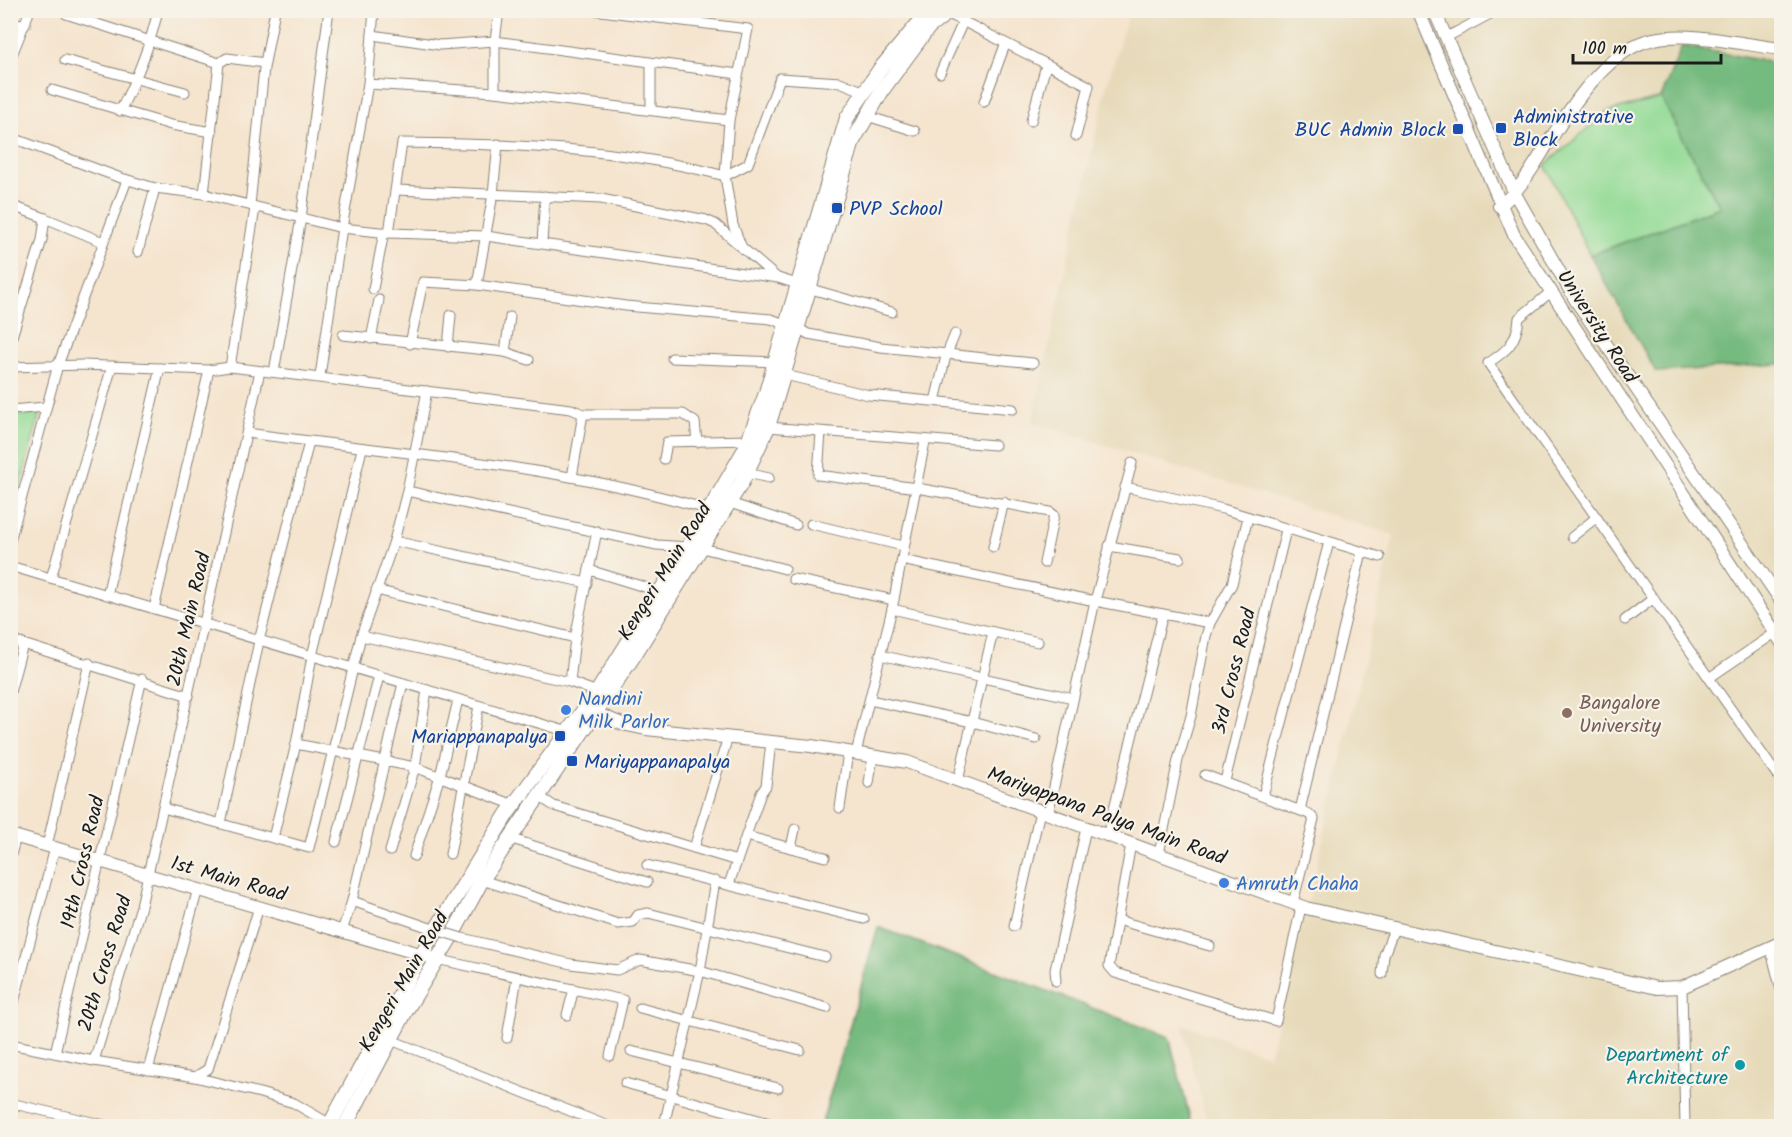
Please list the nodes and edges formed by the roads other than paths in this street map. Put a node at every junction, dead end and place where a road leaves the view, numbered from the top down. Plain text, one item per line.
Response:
1 (30, 10) edge
2 (158, 10) edge
3 (202, 10) edge
4 (209, 10) edge
5 (275, 10) edge
6 (329, 10) edge
7 (374, 10) edge
8 (499, 10) edge
9 (593, 10) edge
10 (930, 10) edge
11 (1418, 10) edge
12 (1434, 10) edge
13 (1498, 10) edge
14 (629, 12) edge
15 (949, 12) edge
16 (66, 14) dead end
17 (676, 15) edge
18 (10, 21) edge
19 (963, 22) junction
20 (25, 25) junction
21 (372, 35) junction
22 (1445, 38) junction
23 (152, 41) junction
24 (495, 41) junction
25 (1005, 45) junction
26 (1782, 49) edge
27 (10, 60) edge
28 (65, 60) dead end
29 (219, 63) junction
30 (265, 63) junction
31 (651, 63) junction
32 (1046, 65) junction
33 (940, 73) dead end
34 (738, 74) junction
35 (136, 80) junction
36 (368, 84) junction
37 (52, 90) dead end
38 (184, 92) dead end
39 (495, 92) junction
40 (865, 92) junction
41 (984, 102) dead end
42 (651, 110) junction
43 (120, 111) junction
44 (867, 116) junction
45 (729, 120) junction
46 (1031, 121) dead end
47 (915, 131) dead end
48 (212, 132) junction
49 (1076, 136) dead end
50 (10, 137) edge
51 (498, 144) junction
52 (725, 176) junction
53 (126, 180) junction
54 (155, 188) junction
55 (396, 190) junction
56 (204, 194) junction
57 (493, 194) junction
58 (1515, 194) junction
59 (545, 196) junction
60 (10, 205) edge
61 (1499, 206) junction
62 (255, 208) junction
63 (301, 218) junction
64 (45, 219) junction
65 (342, 228) junction
66 (387, 233) junction
67 (486, 236) junction
68 (103, 242) junction
69 (543, 243) junction
70 (742, 248) junction
71 (138, 252) dead end
72 (778, 278) junction
73 (797, 284) junction
74 (477, 285) junction
75 (373, 289) dead end
76 (811, 289) junction
77 (1552, 291) junction
78 (379, 300) dead end
79 (892, 312) dead end
80 (451, 315) dead end
81 (510, 317) dead end
82 (792, 326) junction
83 (955, 334) dead end
84 (343, 335) dead end
85 (371, 339) junction
86 (10, 343) edge
87 (410, 344) junction
88 (448, 347) junction
89 (506, 352) junction
90 (946, 356) junction
91 (672, 358) dead end
92 (529, 360) dead end
93 (775, 362) junction
94 (1033, 363) dead end
95 (58, 365) junction
96 (112, 366) junction
97 (10, 367) edge
98 (230, 367) junction
99 (160, 368) junction
100 (209, 370) junction
101 (260, 371) junction
102 (274, 372) junction
103 (785, 375) junction
104 (320, 376) junction
105 (427, 391) junction
106 (934, 401) junction
107 (46, 407) junction
108 (1013, 409) dead end
109 (10, 410) edge
110 (583, 414) junction
111 (768, 427) junction
112 (821, 432) junction
113 (247, 434) junction
114 (748, 440) junction
115 (309, 442) junction
116 (697, 442) junction
117 (925, 442) junction
118 (995, 445) dead end
119 (362, 449) junction
120 (415, 454) junction
121 (664, 459) dead end
122 (1132, 463) dead end
123 (747, 472) junction
124 (573, 477) junction
125 (769, 478) dead end
126 (1125, 487) junction
127 (917, 488) junction
128 (407, 491) junction
129 (1004, 502) junction
130 (730, 503) junction
131 (710, 510) junction
132 (1248, 517) junction
133 (1597, 517) junction
134 (811, 524) dead end
135 (796, 525) dead end
136 (1286, 530) junction
137 (597, 531) junction
138 (1572, 537) dead end
139 (10, 541) edge
140 (394, 541) junction
141 (1329, 542) junction
142 (903, 546) junction
143 (1109, 546) junction
144 (993, 547) dead end
145 (695, 548) junction
146 (1362, 552) junction
147 (1380, 557) dead end
148 (1180, 558) dead end
149 (902, 560) junction
150 (1044, 563) dead end
151 (10, 566) edge
152 (785, 569) dead end
153 (589, 570) junction
154 (51, 579) junction
155 (794, 579) dead end
156 (587, 583) junction
157 (376, 590) junction
158 (660, 592) junction
159 (107, 595) junction
160 (1654, 598) junction
161 (1095, 601) junction
162 (1782, 602) edge
163 (893, 604) junction
164 (154, 609) junction
165 (1163, 614) junction
166 (1625, 620) dead end
167 (1210, 623) junction
168 (205, 624) junction
169 (993, 632) junction
170 (361, 636) junction
171 (575, 638) junction
172 (1778, 638) edge
173 (10, 640) edge
174 (259, 641) junction
175 (1038, 642) dead end
176 (23, 644) junction
177 (880, 654) junction
178 (312, 656) junction
179 (89, 663) junction
180 (354, 668) junction
181 (379, 676) junction
182 (982, 678) junction
183 (1709, 678) junction
184 (142, 679) junction
185 (570, 682) junction
186 (403, 683) junction
187 (427, 690) junction
188 (10, 692) edge
189 (597, 692) junction
190 (189, 696) junction
191 (1073, 698) junction
192 (458, 700) junction
193 (870, 700) junction
194 (479, 706) junction
195 (590, 711) junction
196 (972, 722) junction
197 (575, 734) junction
198 (728, 737) junction
199 (1036, 739) dead end
200 (771, 741) junction
201 (296, 744) junction
202 (852, 752) junction
203 (334, 753) junction
204 (873, 756) junction
205 (359, 757) junction
206 (383, 761) junction
207 (416, 766) junction
208 (1205, 775) dead end
209 (440, 776) junction
210 (958, 781) junction
211 (1225, 781) junction
212 (1782, 782) edge
213 (869, 783) dead end
214 (463, 785) junction
215 (537, 795) junction
216 (1263, 796) junction
217 (514, 805) junction
218 (163, 808) junction
219 (840, 808) dead end
220 (1300, 810) junction
221 (1044, 812) junction
222 (221, 823) junction
223 (1086, 828) junction
224 (795, 829) dead end
225 (13, 836) edge
226 (746, 836) junction
227 (1107, 836) junction
228 (273, 838) junction
229 (509, 838) junction
230 (336, 842) dead end
231 (1131, 844) junction
232 (51, 847) junction
233 (694, 848) junction
234 (791, 848) junction
235 (390, 851) dead end
236 (450, 854) dead end
237 (1159, 854) junction
238 (414, 856) dead end
239 (825, 857) dead end
240 (10, 858) edge
241 (102, 861) junction
242 (737, 861) junction
243 (647, 866) dead end
244 (148, 875) junction
245 (482, 880) junction
246 (715, 881) junction
247 (646, 882) dead end
248 (729, 884) junction
249 (198, 889) junction
250 (352, 901) junction
251 (1297, 905) junction
252 (259, 907) junction
253 (864, 919) dead end
254 (1117, 920) junction
255 (1014, 926) dead end
256 (707, 927) junction
257 (1394, 929) junction
258 (436, 930) junction
259 (342, 931) junction
260 (1776, 945) edge
261 (1210, 946) dead end
262 (423, 955) junction
263 (825, 957) dead end
264 (436, 959) junction
265 (700, 970) junction
266 (1382, 974) dead end
267 (518, 977) junction
268 (1056, 981) dead end
269 (1682, 987) junction
270 (574, 989) junction
271 (1782, 994) edge
272 (640, 1008) dead end
273 (827, 1008) dead end
274 (567, 1015) dead end
275 (10, 1017) edge
276 (688, 1021) junction
277 (507, 1038) dead end
278 (391, 1040) junction
279 (10, 1044) edge
280 (800, 1050) dead end
281 (631, 1051) dead end
282 (55, 1053) junction
283 (610, 1056) dead end
284 (94, 1061) junction
285 (677, 1061) junction
286 (148, 1070) junction
287 (195, 1077) junction
288 (625, 1083) dead end
289 (778, 1088) dead end
290 (671, 1095) junction
291 (10, 1103) edge
292 (665, 1121) dead end
293 (71, 1122) edge
294 (330, 1125) edge
295 (109, 1126) edge
296 (345, 1126) edge
297 (608, 1126) edge
298 (780, 1126) edge
299 (1685, 1126) edge

1 - 20 street
2 - 23 street
3 - 4 street
5 - 30 street
6 - 63 street
7 - 21 street
8 - 24 street
9 - 14 street
10 - 40 main road, Kengeri Main Road
11 - 61 main road, University Road
12 - 22 main road, University Road
13 - 22 street
14 - 17 street
15 - 19 street
15 - 44 main road, Kengeri Main Road
16 - 23 street
17 - 34 street
18 - 20 street
19 - 25 street
19 - 33 street
20 - 27 street
21 - 24 street
21 - 36 street
22 - 58 main road, University Road
23 - 29 street
23 - 35 street
24 - 31 street
24 - 39 street
25 - 32 street
25 - 41 street
26 - 58 main road
28 - 35 street
29 - 30 street
29 - 48 street
30 - 62 street
31 - 34 street
31 - 42 street
32 - 46 street
32 - 49 street
34 - 45 street
35 - 38 street
35 - 43 street
36 - 39 street
36 - 65 street
37 - 43 street
39 - 42 street
40 - 52 street
40 - 73 main road, Kengeri Main Road
42 - 45 street
43 - 48 street
44 - 47 street
44 - 76 main road, Kengeri Main Road
45 - 52 street
48 - 56 street
50 - 53 street
51 - 52 street
51 - 55 street
51 - 57 street
52 - 70 street
53 - 54 street
53 - 68 street
54 - 56 street
54 - 71 street
55 - 57 street
55 - 66 street
56 - 62 street
57 - 59 street
57 - 67 street
58 - 61 main road
58 - 162 main road, University Road
59 - 69 street
59 - 70 street
60 - 64 street
61 - 77 main road, University Road
62 - 63 street
62 - 98 street
63 - 65 street
63 - 102 street
64 - 68 street
64 - 86 street
65 - 66 street
65 - 104 street
66 - 67 street
66 - 75 street
67 - 69 street
67 - 74 street
68 - 95 street
69 - 72 street
70 - 72 street
72 - 73 street
73 - 82 main road, Kengeri Main Road
74 - 82 street
74 - 87 street
76 - 79 street
76 - 82 main road, Kengeri Main Road
77 - 133 street
77 - 172 main road, University Road
78 - 85 street
80 - 88 street
81 - 89 street
82 - 90 street
82 - 93 main road, Kengeri Main Road
82 - 103 main road, Kengeri Main Road
83 - 90 street
84 - 85 street
85 - 87 street
87 - 88 street
88 - 89 street
89 - 92 street
90 - 94 street
90 - 106 street
91 - 93 street
93 - 114 main road, Kengeri Main Road
95 - 96 street
95 - 97 street
95 - 107 street
96 - 99 street
96 - 154 street
98 - 100 street
98 - 101 street
99 - 100 street
99 - 159 street
100 - 164 street
101 - 102 street
101 - 113 street, 20th Main Road
102 - 104 street
103 - 106 street
103 - 111 main road, Kengeri Main Road
104 - 105 street
105 - 110 street
105 - 120 street
106 - 108 street
107 - 109 street
107 - 139 street
110 - 116 street
110 - 124 street
111 - 112 street
111 - 123 main road, Kengeri Main Road
112 - 117 street
112 - 127 street
113 - 115 street
113 - 168 street, 20th Main Road
114 - 116 street
114 - 131 main road, Kengeri Main Road
115 - 119 street
115 - 174 street
116 - 121 street
117 - 118 street
117 - 127 street
119 - 120 street
119 - 178 street
120 - 124 street
120 - 128 street
122 - 126 street
123 - 125 street
123 - 130 main road, Kengeri Main Road
124 - 131 street
126 - 132 street
126 - 143 street
127 - 129 street
127 - 142 street
128 - 137 street
128 - 140 street
129 - 144 street
129 - 150 street
130 - 135 street
130 - 145 main road, Kengeri Main Road
131 - 145 main road, Kengeri Main Road
132 - 136 street
132 - 167 street
133 - 138 street
133 - 160 street
134 - 142 street
136 - 141 street
136 - 211 street, 3rd Cross Road
137 - 145 street
137 - 153 street
140 - 156 street
140 - 157 street
141 - 146 street
141 - 216 street
142 - 149 street
143 - 148 street
143 - 161 street
145 - 152 street
145 - 158 main road, Kengeri Main Road
145 - 195 main road, Kengeri Main Road
146 - 147 street
146 - 220 street
149 - 161 street
149 - 163 street
151 - 154 street
153 - 156 street
153 - 158 street
154 - 159 street
155 - 163 street
156 - 171 street
157 - 170 street
157 - 171 street
158 - 189 main road, Kengeri Main Road
159 - 164 street
160 - 166 street
160 - 183 street
161 - 165 street
161 - 191 street
163 - 169 street
163 - 177 street
164 - 168 street
165 - 167 street
165 - 227 street
167 - 237 street
168 - 174 street
168 - 190 street, 20th Main Road
169 - 175 street
169 - 182 street
170 - 180 street
170 - 185 street
171 - 185 street
172 - 183 street
173 - 176 street
174 - 178 street
174 - 222 street
176 - 179 street
176 - 188 street
177 - 182 street
177 - 193 street
178 - 180 street
178 - 201 street
179 - 184 street
179 - 232 street
180 - 181 street
180 - 203 street
181 - 186 street
181 - 205 street
182 - 191 street
182 - 196 street
183 - 212 street
184 - 190 street
184 - 241 street, 19th Cross Road
185 - 189 street
186 - 187 street
186 - 206 street
187 - 192 street
187 - 207 street
189 - 195 main road, Kengeri Main Road
190 - 218 street, 20th Main Road
191 - 221 street
192 - 194 street
192 - 209 street
193 - 196 street
193 - 202 street
194 - 197 street
194 - 214 street
195 - 197 main road, Kengeri Main Road
195 - 198 main road, Mariyappana Palya Main Road
196 - 199 street
196 - 210 street
197 - 215 main road, Kengeri Main Road
197 - 217 main road, Kengeri Main Road
198 - 200 main road, Mariyappana Palya Main Road
198 - 233 street
200 - 202 main road, Mariyappana Palya Main Road
200 - 226 street
201 - 203 street
201 - 228 street
202 - 204 main road, Mariyappana Palya Main Road
202 - 219 street
203 - 205 street
203 - 228 street
204 - 210 main road, Mariyappana Palya Main Road
204 - 213 street
205 - 206 street
205 - 230 street
206 - 207 street
206 - 250 street
207 - 209 street
207 - 235 street
208 - 211 street
209 - 214 street
209 - 238 street
210 - 221 main road, Mariyappana Palya Main Road
211 - 216 street
214 - 217 street
214 - 236 street
215 - 229 main road, Kengeri Main Road
215 - 233 street
216 - 220 street
217 - 258 main road, Kengeri Main Road
218 - 222 street
218 - 244 street, 20th Main Road
220 - 251 street
221 - 223 main road, Mariyappana Palya Main Road
221 - 255 street
222 - 228 street
223 - 227 main road, Mariyappana Palya Main Road
223 - 268 street
224 - 234 street
225 - 232 main road, 1st Main Road
225 - 240 street
226 - 234 street
226 - 242 street
227 - 231 main road, Mariyappana Palya Main Road
229 - 245 main road, Kengeri Main Road
229 - 247 street
231 - 237 main road, Mariyappana Palya Main Road
231 - 254 street
232 - 241 main road, 1st Main Road
232 - 275 street
233 - 242 street
234 - 239 street
237 - 251 main road, Mariyappana Palya Main Road
241 - 244 main road, 1st Main Road
241 - 282 street, 19th Cross Road
242 - 248 street
243 - 246 street
244 - 249 main road, 1st Main Road
244 - 284 street, 20th Cross Road
245 - 256 street
245 - 264 main road, Kengeri Main Road
246 - 248 street
246 - 256 street
248 - 253 street
249 - 252 main road, 1st Main Road
249 - 286 street
250 - 258 street
250 - 259 street
251 - 254 street
251 - 257 main road, Mariyappana Palya Main Road
252 - 259 main road, 1st Main Road
252 - 287 street
254 - 261 street
256 - 263 street
256 - 265 street
257 - 266 street
257 - 269 main road, Mariyappana Palya Main Road
258 - 262 main road, Kengeri Main Road
258 - 265 street, bridge
259 - 262 main road, 1st Main Road
260 - 269 main road, Mariyappana Palya Main Road
260 - 271 street
262 - 264 main road, 1st Main Road
262 - 294 main road, Kengeri Main Road
264 - 267 street
264 - 278 main road, Kengeri Main Road
265 - 273 street
265 - 276 street
267 - 270 street
267 - 277 street
269 - 299 street
270 - 274 street
270 - 283 street
272 - 276 street
276 - 280 street
276 - 285 street
278 - 296 main road, Kengeri Main Road
278 - 297 street
279 - 282 street
281 - 285 street
282 - 284 street
284 - 286 street
285 - 289 street
285 - 290 street
286 - 287 street
287 - 294 street
288 - 290 street
290 - 292 street
290 - 298 street
291 - 293 street
293 - 295 street

